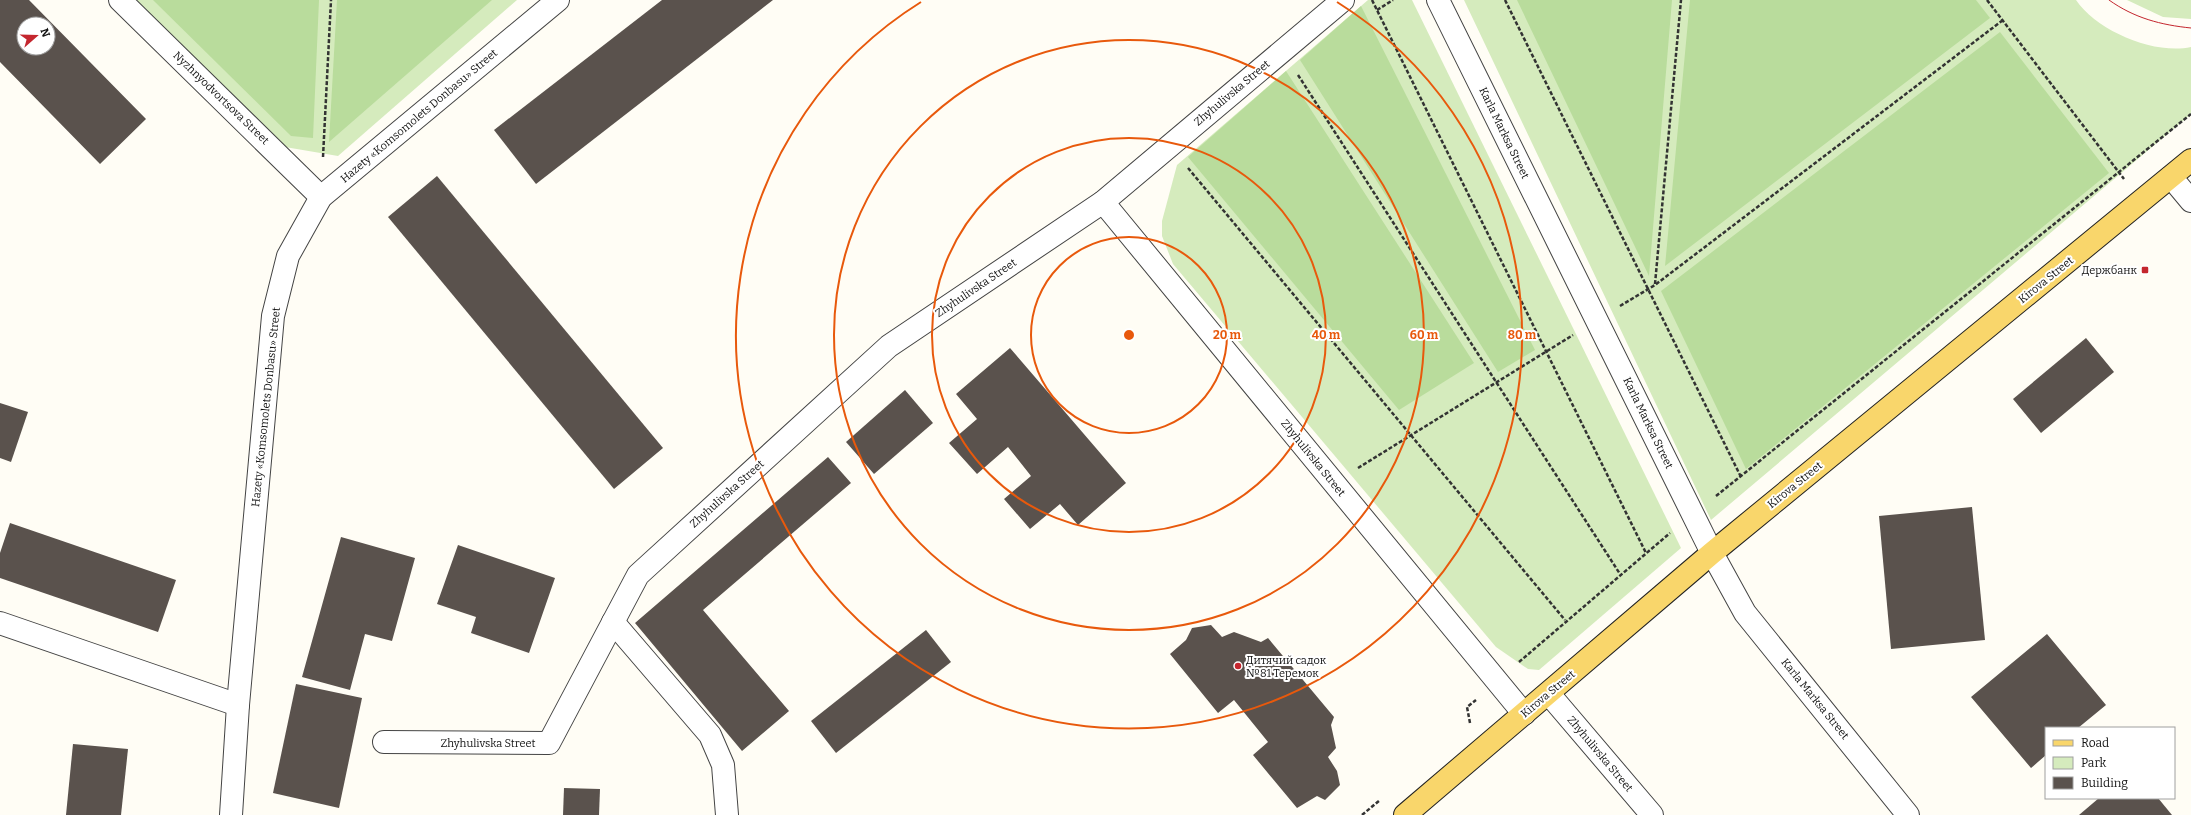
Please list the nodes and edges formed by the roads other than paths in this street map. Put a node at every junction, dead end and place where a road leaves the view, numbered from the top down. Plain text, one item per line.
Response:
1 (120, 0) edge
2 (558, 0) edge
3 (1343, 0) edge
4 (1438, 0) edge
5 (2191, 160) edge
6 (2171, 177) junction
7 (321, 197) junction
8 (2191, 201) edge
9 (1103, 202) junction
10 (1712, 553) junction
11 (613, 622) junction
12 (0, 623) edge
13 (1549, 694) junction
14 (238, 705) junction
15 (1524, 714) junction
16 (384, 742) dead end
17 (231, 815) edge
18 (727, 815) edge
19 (1404, 815) edge
20 (1652, 815) edge
21 (1908, 815) edge

1 - 7 street, Nyzhnyodvortsova Street
2 - 7 street, Hazety «Komsomolets Donbasu» Street
3 - 9 street, Zhyhulivska Street
4 - 10 street, Karla Marksa Street
5 - 6 main road, Kirova Street
6 - 8 street
6 - 10 main road, Kirova Street
7 - 14 street, Hazety «Komsomolets Donbasu» Street
9 - 11 street, Zhyhulivska Street
9 - 15 street, Zhyhulivska Street
10 - 13 main road, Kirova Street
10 - 21 street, Karla Marksa Street
11 - 16 street, Zhyhulivska Street
11 - 18 street
12 - 14 street
13 - 15 main road, Kirova Street
13 - 20 street, Zhyhulivska Street
14 - 17 street, Hazety «Komsomolets Donbasu» Street
15 - 19 main road, Kirova Street

